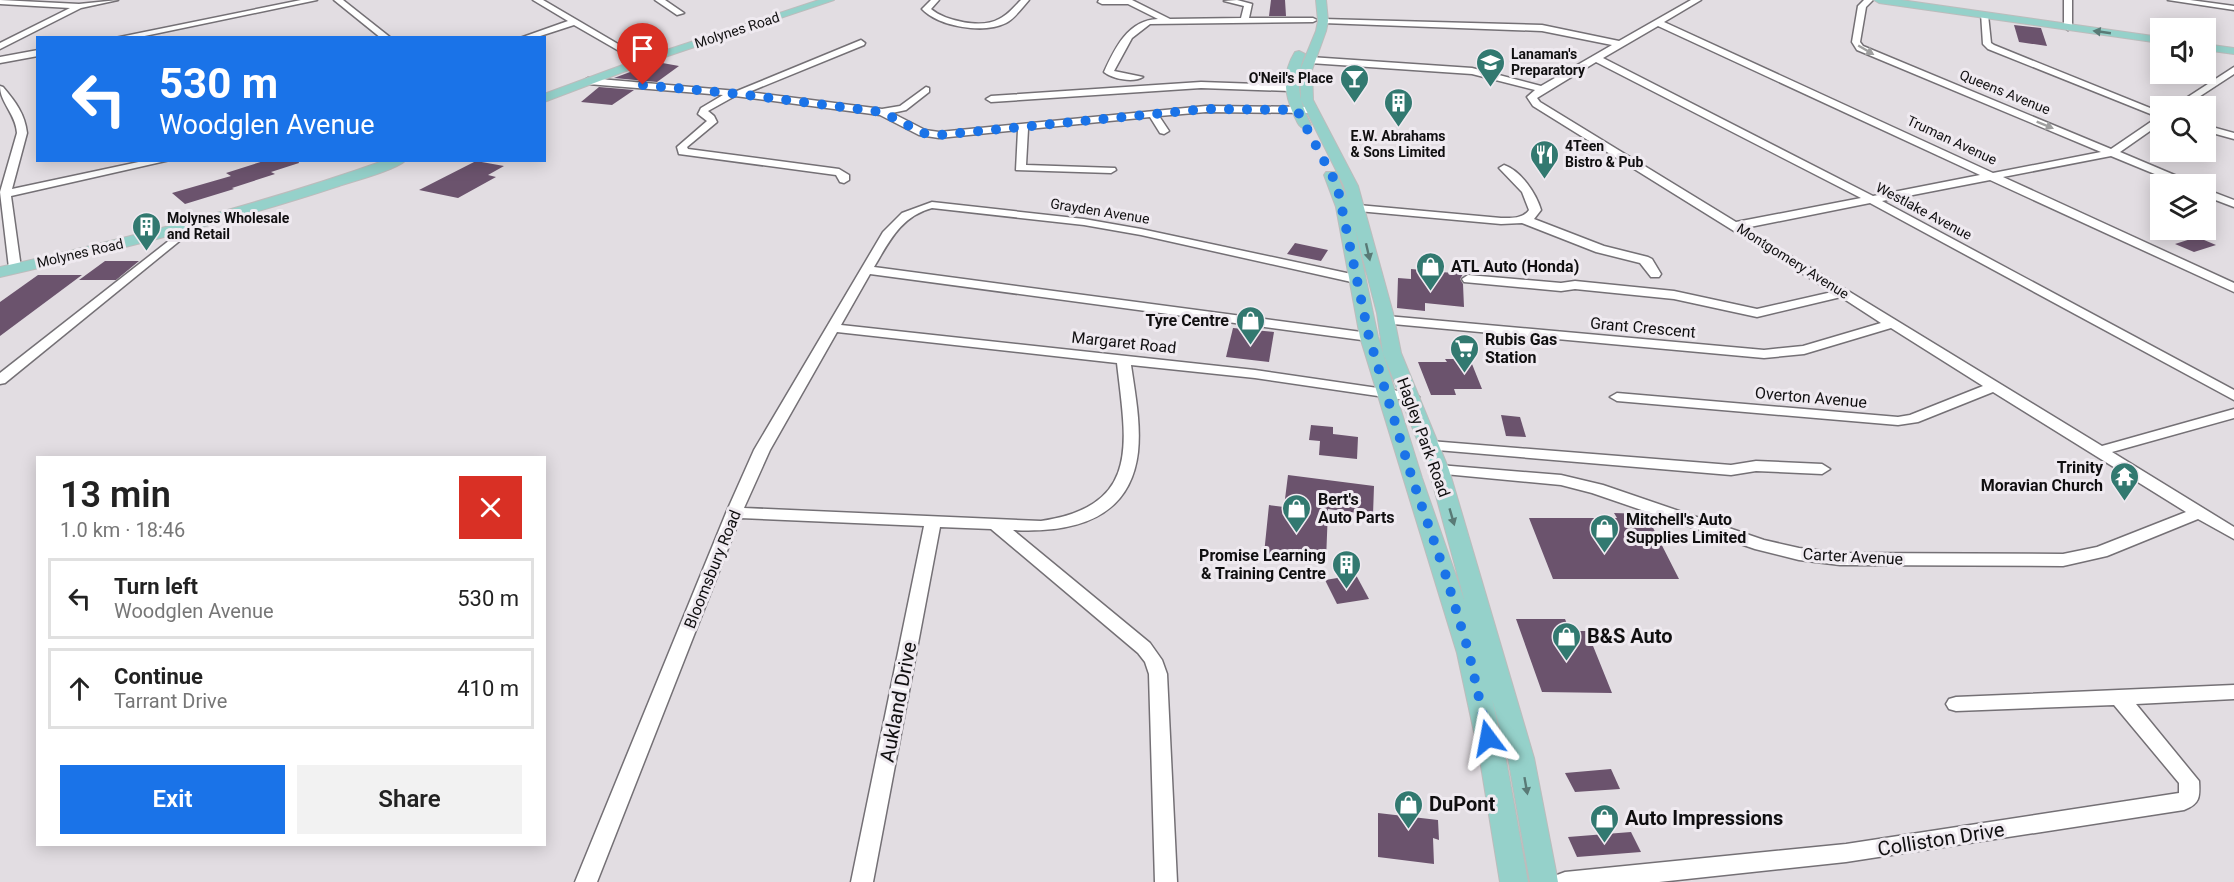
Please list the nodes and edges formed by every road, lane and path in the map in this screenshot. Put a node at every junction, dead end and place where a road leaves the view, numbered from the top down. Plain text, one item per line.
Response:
1 (91, 0) edge
2 (114, 0) edge
3 (313, 0) edge
4 (338, 0) edge
5 (537, 0) edge
6 (659, 0) edge
7 (829, 0) edge
8 (934, 0) edge
9 (1025, 0) edge
10 (1310, 0) edge
11 (1321, 0) edge
12 (1697, 0) edge
13 (1869, 0) edge
14 (1879, 0) edge
15 (2068, 0) edge
16 (2172, 0) edge
17 (1228, 1) edge
18 (0, 2) edge
19 (1102, 2) dead end
20 (79, 6) junction
21 (2234, 8) edge
22 (680, 13) dead end
23 (1984, 15) junction
24 (1167, 20) junction
25 (1245, 20) junction
26 (1318, 20) junction
27 (575, 22) junction
28 (1656, 22) junction
29 (174, 27) junction
30 (2068, 27) junction
31 (129, 36) edge
32 (182, 36) edge
33 (384, 36) edge
34 (530, 36) edge
35 (2150, 39) edge
36 (861, 43) dead end
37 (1619, 44) junction
38 (0, 46) edge
39 (2216, 49) edge
40 (2234, 51) edge
41 (36, 53) edge
42 (1596, 58) junction
43 (0, 60) edge
44 (1310, 60) junction
45 (643, 61) junction
46 (2234, 70) edge
47 (1138, 77) dead end
48 (588, 81) junction
49 (2216, 81) edge
50 (2216, 82) edge
51 (2211, 84) edge
52 (2234, 87) edge
53 (1290, 88) junction
54 (0, 89) edge
55 (1542, 89) junction
56 (926, 90) dead end
57 (736, 93) junction
58 (2194, 96) edge
59 (546, 97) edge
60 (990, 99) dead end
61 (13, 106) junction
62 (0, 109) edge
63 (1304, 110) junction
64 (882, 112) junction
65 (1153, 114) junction
66 (2150, 114) edge
67 (2150, 125) edge
68 (1023, 128) junction
69 (1164, 131) dead end
70 (2216, 131) edge
71 (2234, 136) edge
72 (2112, 153) junction
73 (156, 162) edge
74 (395, 162) edge
75 (1504, 168) dead end
76 (1111, 170) dead end
77 (2163, 174) edge
78 (1994, 176) junction
79 (844, 180) dead end
80 (5, 194) junction
81 (2216, 197) edge
82 (1872, 200) junction
83 (2234, 204) edge
84 (1358, 208) junction
85 (1526, 220) junction
86 (1736, 226) junction
87 (189, 228) junction
88 (8, 270) edge
89 (866, 270) junction
90 (1655, 274) dead end
91 (1356, 279) junction
92 (1468, 279) dead end
93 (2234, 288) edge
94 (1843, 293) junction
95 (1386, 320) junction
96 (1894, 323) junction
97 (832, 328) junction
98 (1369, 337) junction
99 (1124, 361) junction
100 (0, 380) edge
101 (1995, 386) junction
102 (1386, 394) junction
103 (2234, 396) edge
104 (1617, 397) dead end
105 (1412, 398) junction
106 (2234, 413) edge
107 (1430, 446) junction
108 (2100, 451) junction
109 (1822, 469) dead end
110 (1439, 470) junction
111 (734, 513) junction
112 (2199, 513) junction
113 (933, 522) junction
114 (996, 525) junction
115 (2234, 534) edge
116 (2234, 692) edge
117 (2119, 697) junction
118 (1956, 704) dead end
119 (586, 882) edge
120 (862, 882) edge
121 (1166, 882) edge
122 (1514, 882) edge
123 (1544, 882) edge
124 (1564, 882) edge

1 - 20 street
2 - 20 street
3 - 29 street
4 - 33 street
5 - 27 street
6 - 22 street
7 - 45 main road, Molynes Road
8 - 9 street
10 - 26 main road, Hagley Park Road
11 - 26 main road, Hagley Park Road
12 - 28 street
13 -> 72 street, Queens Avenue
14 - 23 main road
15 - 30 street
16 - 21 street
17 - 25 street
18 - 20 street
19 - 24 street
20 - 38 street
23 - 30 main road
23 - 66 street
24 - 25 street
24 - 47 street
25 - 26 street
26 - 37 street
26 - 44 main road, Hagley Park Road
26 - 53 main road, Hagley Park Road
27 - 34 street
27 - 45 street
28 - 37 street
28 - 78 street, Truman Avenue
29 - 31 street
29 - 32 street
35 -> 30 main road
36 - 57 street
37 - 42 street
39 - 40 main road
41 - 43 street
42 - 55 street
42 - 82 street, Westlake Avenue
44 - 55 street
44 - 63 main road, Hagley Park Road
45 - 48 main road, Molynes Road
46 - 49 street
48 - 57 street
48 - 59 main road, Molynes Road
50 - 52 street
51 - 58 street
53 - 60 street
53 - 63 main road, Hagley Park Road
54 - 61 street
55 - 86 street, Montgomery Avenue
56 - 64 street
57 - 64 street
57 - 79 street
61 - 62 street
61 - 80 street
63 - 65 street
63 - 84 main road, Hagley Park Road
63 - 91 main road, Hagley Park Road
64 - 68 street
65 - 68 street
65 - 69 street
67 - 72 street
68 - 76 street
70 - 71 street
72 - 77 street, Queens Avenue
72 - 78 street
73 - 80 street
74 - 87 main road, Molynes Road
75 - 85 street
78 - 82 street
78 - 93 street, Truman Avenue
80 - 88 street
81 - 83 street
82 - 86 street
82 - 103 street, Westlake Avenue
84 - 85 street
84 -> 95 main road, Hagley Park Road
85 - 90 street
86 - 94 street, Montgomery Avenue
87 - 88 main road, Molynes Road
87 - 100 street
89 - 91 street, Grayden Avenue
89 - 97 street, Bloomsbury Road
89 - 98 street
91 - 98 main road, Hagley Park Road
92 - 94 street
94 - 96 street, Montgomery Avenue
95 - 96 street, Grant Crescent
95 - 105 main road, Hagley Park Road
96 - 101 street, Montgomery Avenue
97 - 99 street, Margaret Road
97 - 111 street, Bloomsbury Road
98 - 102 main road, Hagley Park Road
99 - 102 street, Margaret Road
99 - 114 street
101 - 104 street, Overton Avenue
101 - 108 street, Montgomery Avenue
102 - 105 street, Margaret Road
102 - 122 main road, Hagley Park Road
105 - 107 main road, Hagley Park Road
106 - 108 street
107 - 109 street
107 - 110 main road, Hagley Park Road
108 - 112 street, Montgomery Avenue
110 - 112 street, Carter Avenue
110 -> 123 main road, Hagley Park Road
111 - 113 street
111 - 119 street, Bloomsbury Road
112 - 115 street, Montgomery Avenue
113 - 114 street
113 - 120 street, Aukland Drive
114 - 121 street
116 - 117 street
117 - 118 street
117 - 124 street, Colliston Drive

